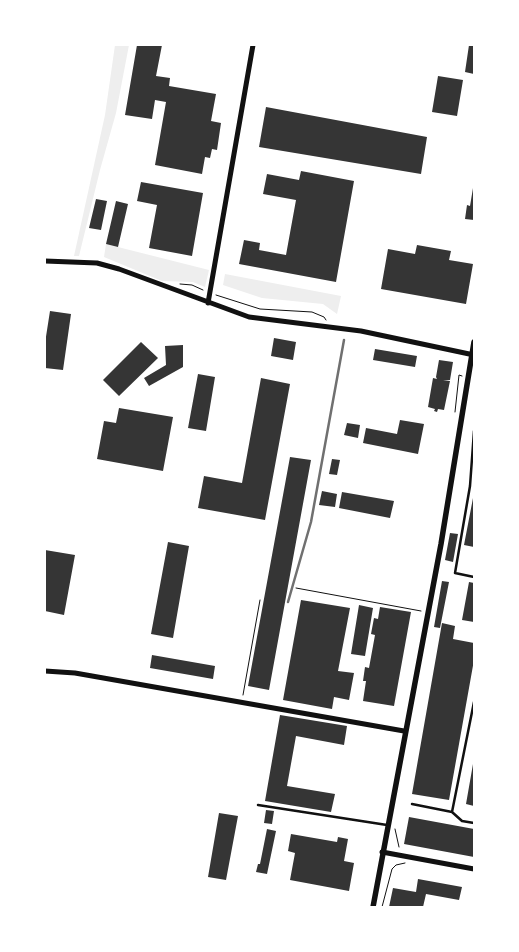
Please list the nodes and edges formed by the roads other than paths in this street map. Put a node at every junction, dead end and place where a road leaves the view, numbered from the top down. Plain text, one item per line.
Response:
1 (253, 45) edge
2 (45, 261) edge
3 (208, 303) junction
4 (474, 342) edge
5 (473, 355) edge
6 (474, 431) edge
7 (474, 577) edge
8 (45, 671) edge
9 (474, 702) edge
10 (404, 732) junction
11 (412, 804) dead end
12 (258, 805) dead end
13 (452, 812) junction
14 (474, 823) edge
15 (387, 825) junction
16 (382, 852) junction
17 (474, 869) edge
18 (373, 907) edge

1 - 3 street
2 - 3 street
3 - 5 street
4 - 5 street
5 - 10 street
6 - 7 lane
8 - 10 street
9 - 13 lane
10 - 15 street
11 - 13 lane
12 - 15 lane
13 - 14 lane
15 - 16 street
16 - 17 street
16 - 18 street

